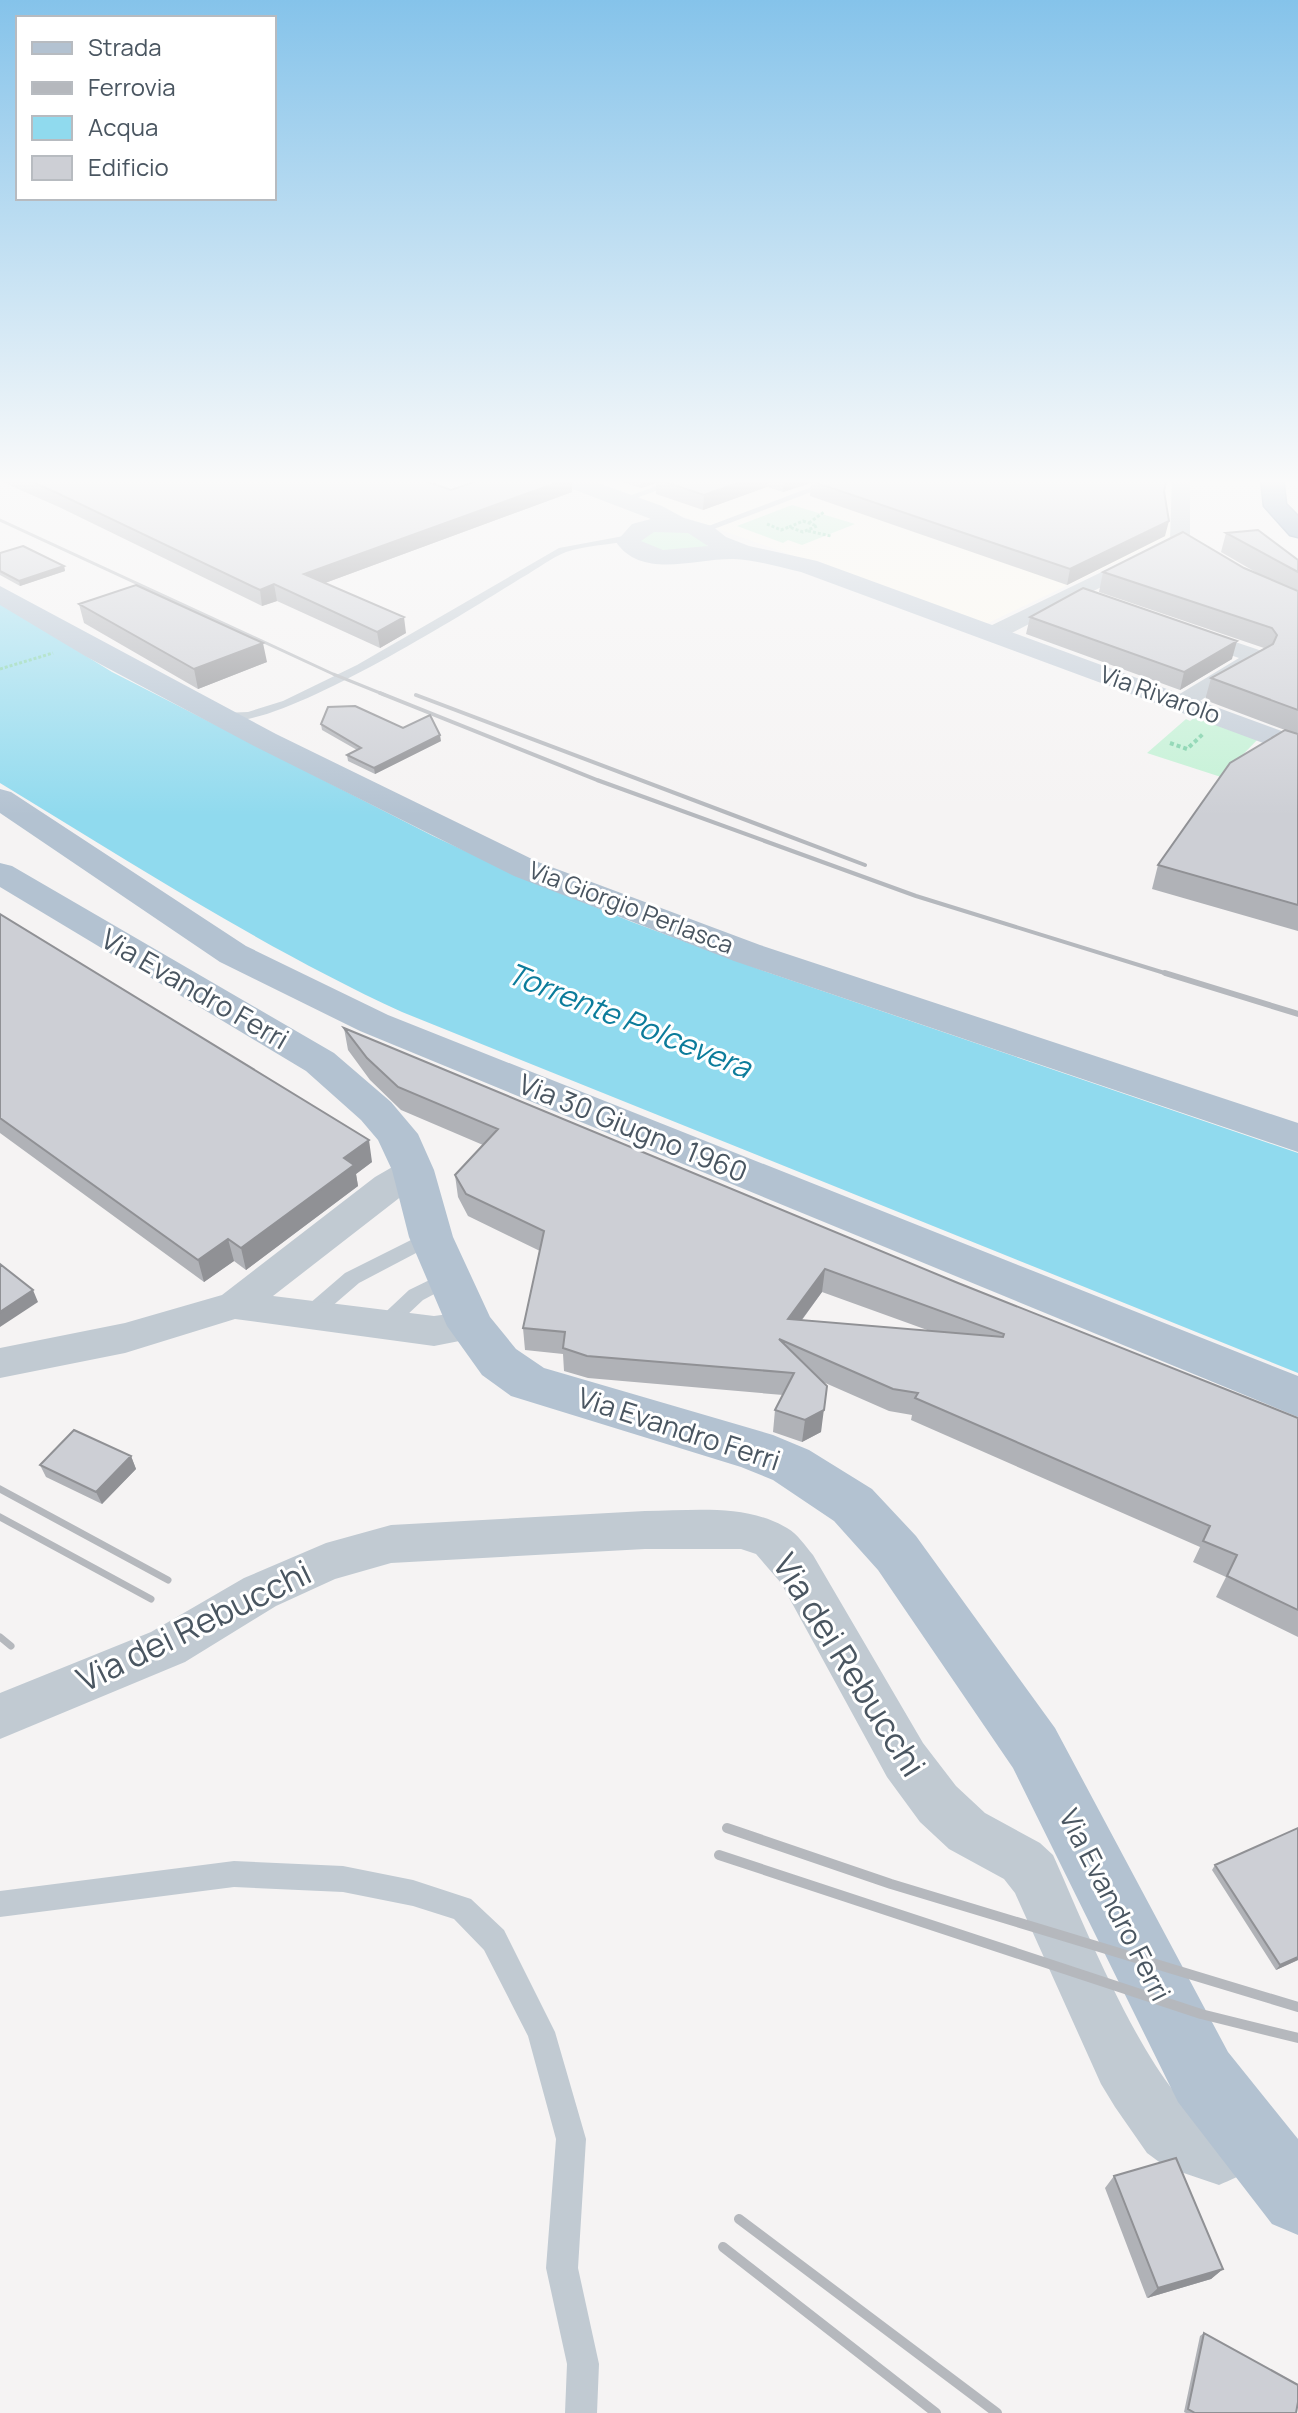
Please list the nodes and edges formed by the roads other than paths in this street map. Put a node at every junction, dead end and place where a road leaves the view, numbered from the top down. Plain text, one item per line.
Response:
1 (493, 591) edge
2 (876, 591) edge
3 (1079, 591) edge
4 (1073, 593) junction
5 (0, 594) edge
6 (1101, 603) edge
7 (1172, 628) edge
8 (994, 633) junction
9 (1181, 703) junction
10 (287, 704) junction
11 (222, 717) junction
12 (265, 740) junction
13 (1298, 747) edge
14 (0, 799) edge
15 (0, 873) edge
16 (1298, 1138) edge
17 (413, 1170) junction
18 (440, 1258) junction
19 (235, 1305) junction
20 (309, 1315) junction
21 (383, 1326) junction
22 (471, 1326) junction
23 (0, 1363) edge
24 (1298, 1397) edge
25 (0, 1716) edge
26 (0, 1904) edge
27 (1249, 2135) junction
28 (1298, 2198) edge
29 (581, 2413) edge

1 - 10 lane
2 - 8 main road, Via Rivarolo
3 - 4 street
4 - 6 street
4 - 8 street
5 - 11 main road, Via Giorgio Perlasca
7 - 9 street
8 - 9 main road, Via Rivarolo
9 - 13 main road, Via Rivarolo
10 - 11 lane
10 - 12 lane
11 - 12 main road, Via Giorgio Perlasca
12 - 16 main road, Via Giorgio Perlasca
14 - 24 main road, Via 30 Giugno 1960
15 - 17 main road, Via Evandro Ferri
17 - 18 main road, Via Evandro Ferri
17 - 19 street
18 - 20 lane
18 - 21 lane
18 - 22 main road, Via Evandro Ferri
19 - 20 street
19 - 23 street
20 - 21 street
21 - 22 street
22 - 27 main road, Via Evandro Ferri
25 - 27 street, Via dei Rebucchi
26 - 29 lane
27 - 28 main road, Via Evandro Ferri

